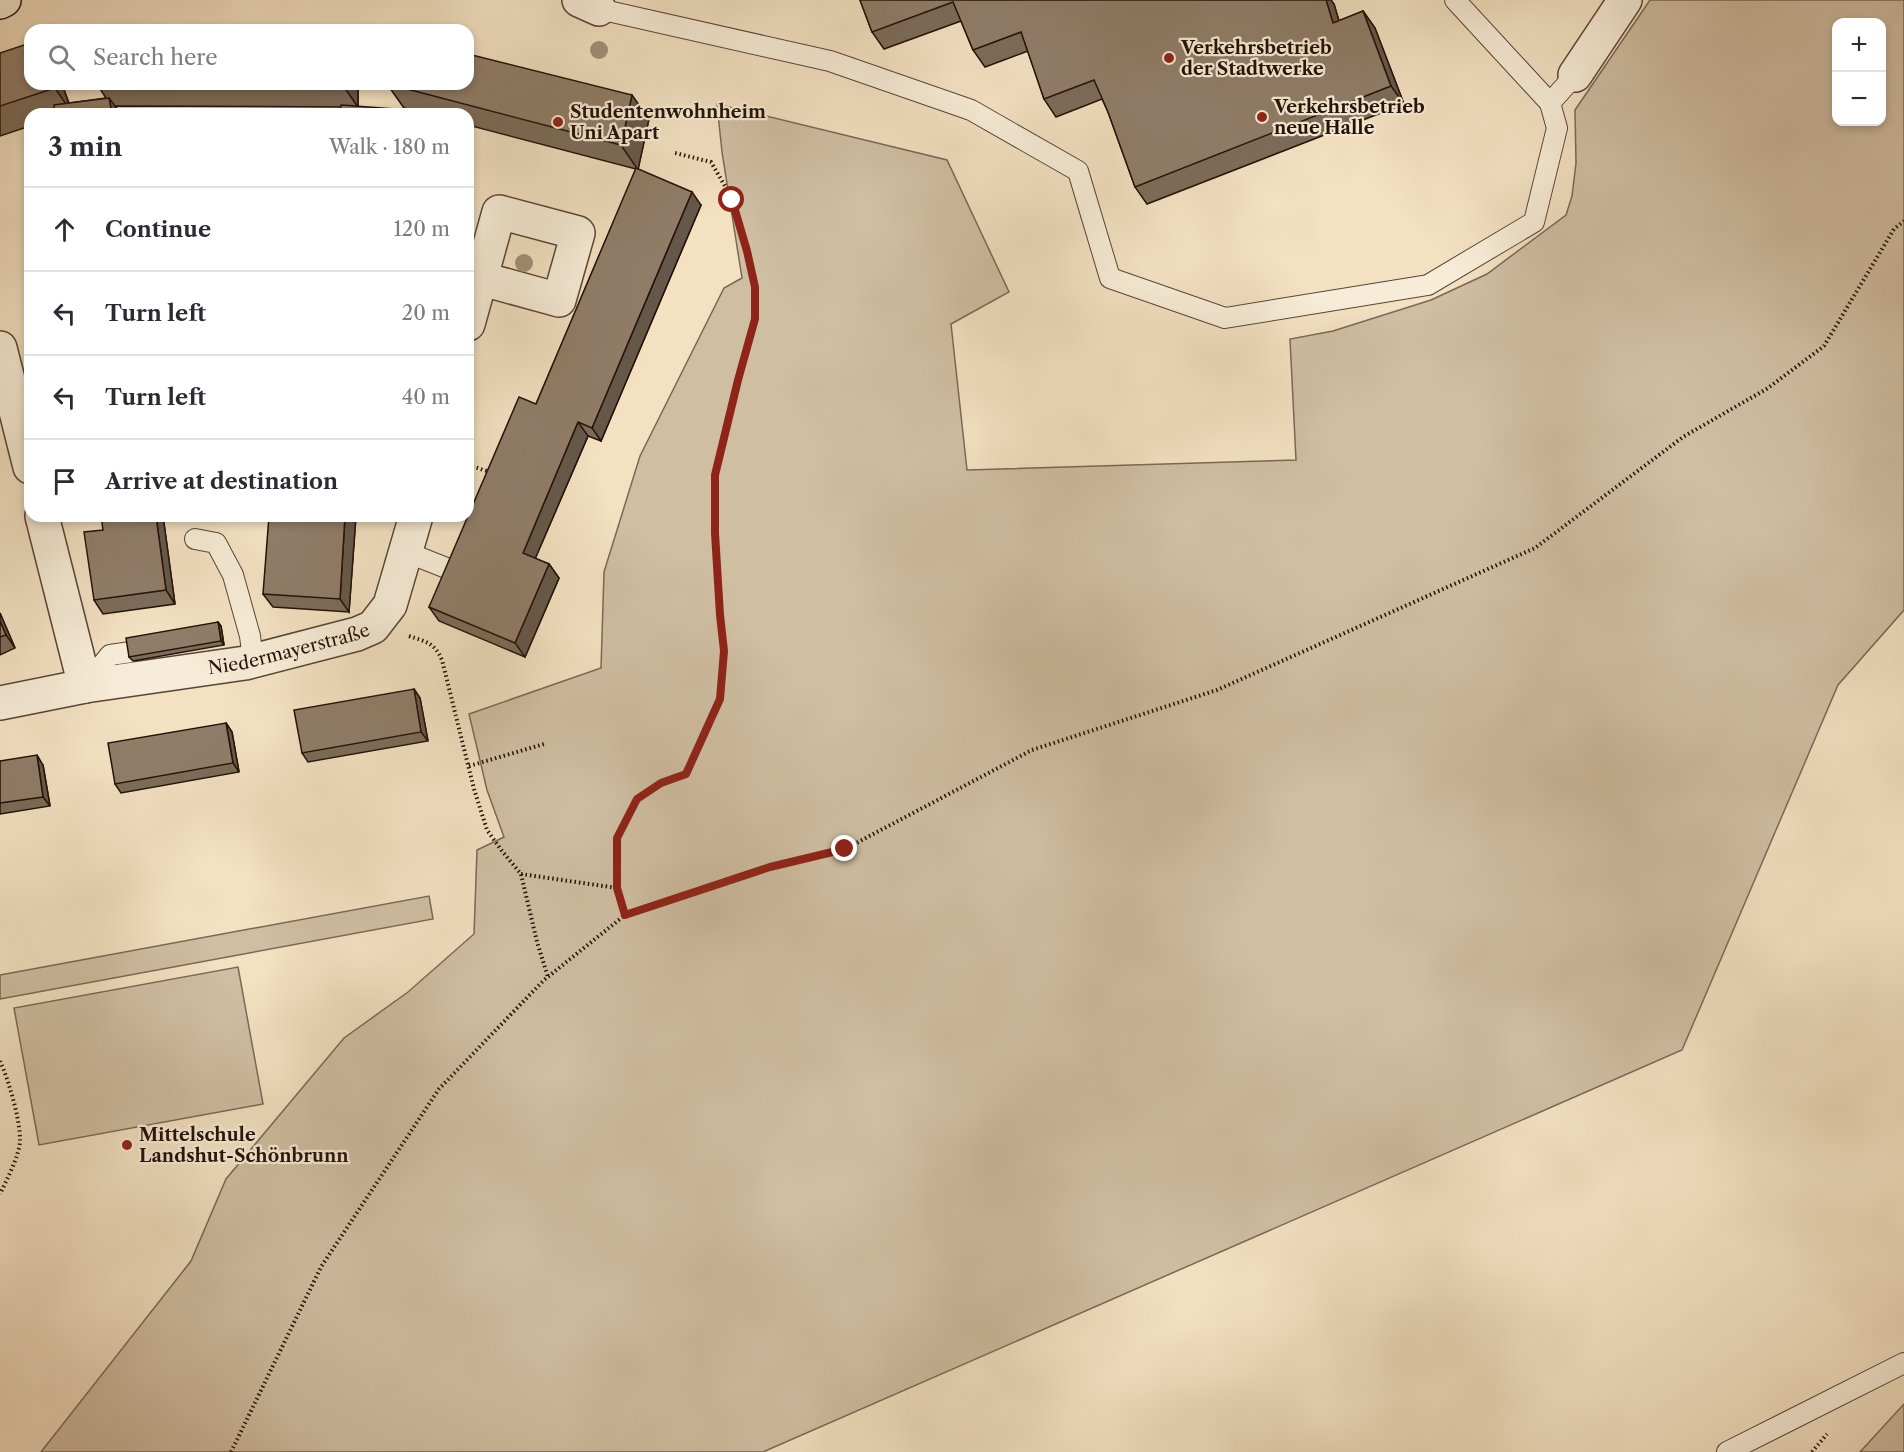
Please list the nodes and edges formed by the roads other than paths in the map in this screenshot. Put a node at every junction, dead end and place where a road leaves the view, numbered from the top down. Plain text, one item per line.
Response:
1 (4, 0) edge
2 (1455, 0) edge
3 (1624, 0) edge
4 (0, 2) edge
5 (589, 4) edge
6 (1575, 75) joint
7 (1550, 103) junction
8 (479, 278) dead end
9 (474, 299) edge
10 (0, 348) edge
11 (24, 444) edge
12 (44, 522) edge
13 (414, 522) edge
14 (195, 539) dead end
15 (406, 552) junction
16 (459, 573) edge
17 (131, 652) edge
18 (253, 660) junction
19 (85, 686) junction
20 (0, 703) edge
21 (1904, 1363) edge
22 (1727, 1452) edge

1 - 4 street
2 - 7 lane
3 - 6 street
5 - 7 lane
6 - 7 lane
8 - 9 street
10 - 11 street
12 - 19 street
13 - 15 street, Niedermayerstraße
14 - 18 lane
15 - 16 lane
15 - 18 street, Niedermayerstraße
17 - 19 lane
18 - 19 street, Niedermayerstraße
19 - 20 street, Niedermayerstraße
21 - 22 lane

